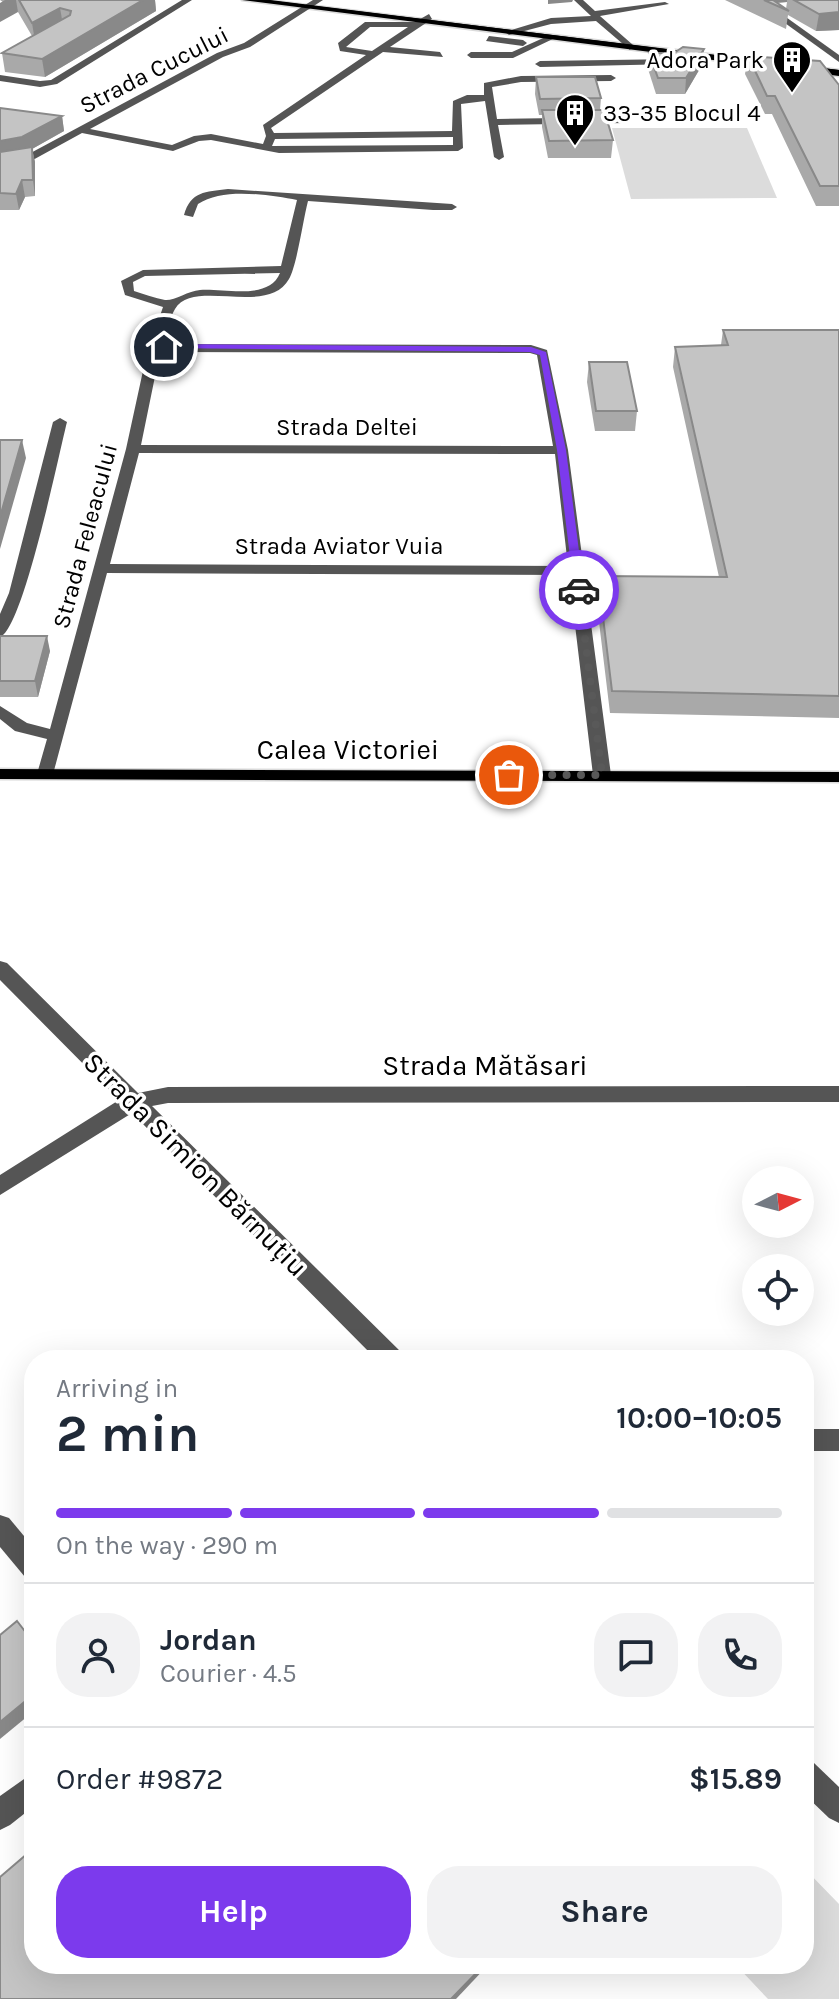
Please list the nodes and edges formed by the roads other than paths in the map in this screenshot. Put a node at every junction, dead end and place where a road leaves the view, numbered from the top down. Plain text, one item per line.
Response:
1 (188, 0) edge
2 (246, 0) edge
3 (578, 0) edge
4 (757, 0) edge
5 (290, 2) edge
6 (315, 4) edge
7 (665, 4) dead end
8 (784, 8) edge
9 (770, 9) junction
10 (596, 16) junction
11 (423, 21) junction
12 (521, 27) junction
13 (509, 32) junction
14 (553, 37) junction
15 (489, 39) dead end
16 (626, 44) junction
17 (535, 45) junction
18 (377, 52) junction
19 (684, 54) junction
20 (440, 55) dead end
21 (471, 55) dead end
22 (839, 59) edge
23 (540, 64) dead end
24 (839, 70) edge
25 (0, 78) edge
26 (611, 78) dead end
27 (488, 98) junction
28 (627, 120) dead end
29 (492, 122) junction
30 (81, 130) junction
31 (457, 134) junction
32 (271, 136) junction
33 (266, 148) junction
34 (499, 157) dead end
35 (0, 162) edge
36 (303, 198) junction
37 (452, 207) dead end
38 (189, 215) dead end
39 (287, 269) junction
40 (170, 305) junction
41 (157, 348) junction
42 (60, 422) dead end
43 (133, 449) junction
44 (561, 450) junction
45 (101, 568) junction
46 (577, 571) junction
47 (0, 632) edge
48 (0, 711) edge
49 (56, 736) junction
50 (0, 774) edge
51 (46, 774) junction
52 (602, 775) junction
53 (839, 777) edge
54 (0, 968) edge
55 (839, 1094) edge
56 (133, 1102) junction
57 (0, 1186) edge
58 (383, 1350) edge
59 (814, 1440) edge
60 (839, 1440) edge
61 (0, 1527) edge
62 (24, 1556) edge
63 (814, 1783) edge
64 (24, 1795) edge
65 (839, 1808) edge
66 (0, 1815) edge

1 - 25 street
2 - 5 main road
3 - 10 street
4 - 9 street
5 - 6 main road
6 - 11 main road
6 - 30 street, Strada Cucului
7 - 10 street
8 - 9 street
9 - 22 street
10 - 12 street
10 - 16 street
11 - 12 main road
11 - 13 main road
11 - 18 street
11 - 18 street
12 - 13 street
12 - 16 main road
13 - 14 main road
14 - 16 main road
14 - 17 street
15 - 17 street
16 - 19 main road
16 - 24 main road
17 - 21 street
18 - 20 street
18 - 32 street
19 - 23 street
19 - 24 main road
26 - 27 street
27 - 29 street
27 - 31 street
28 - 29 street
29 - 34 street
30 - 33 street
30 - 35 street, Strada Cucului
31 - 32 street
31 - 33 street
32 - 33 street
36 - 37 street
36 - 38 street
36 - 39 street
39 - 40 street
39 - 40 street
40 - 41 street, Strada Feleacului
41 - 43 street, Strada Feleacului
41 - 44 street
42 - 47 street, Strada Feleacului
43 - 44 street, Strada Deltei
43 - 45 street, Strada Feleacului
44 - 46 street
45 - 46 street, Strada Aviator Vuia
45 - 49 street, Strada Feleacului
46 - 52 street
48 - 49 street
49 - 51 street, Strada Feleacului
50 - 51 main road, Calea Victoriei
51 - 52 main road, Calea Victoriei
52 - 53 main road, Calea Victoriei
54 - 56 street, Strada Simion Bărnuțiu
55 - 56 street, Strada Mătăsari
56 - 57 street
56 - 58 street, Strada Simion Bărnuțiu
59 - 60 street
61 - 62 street
63 - 65 street
64 - 66 street

